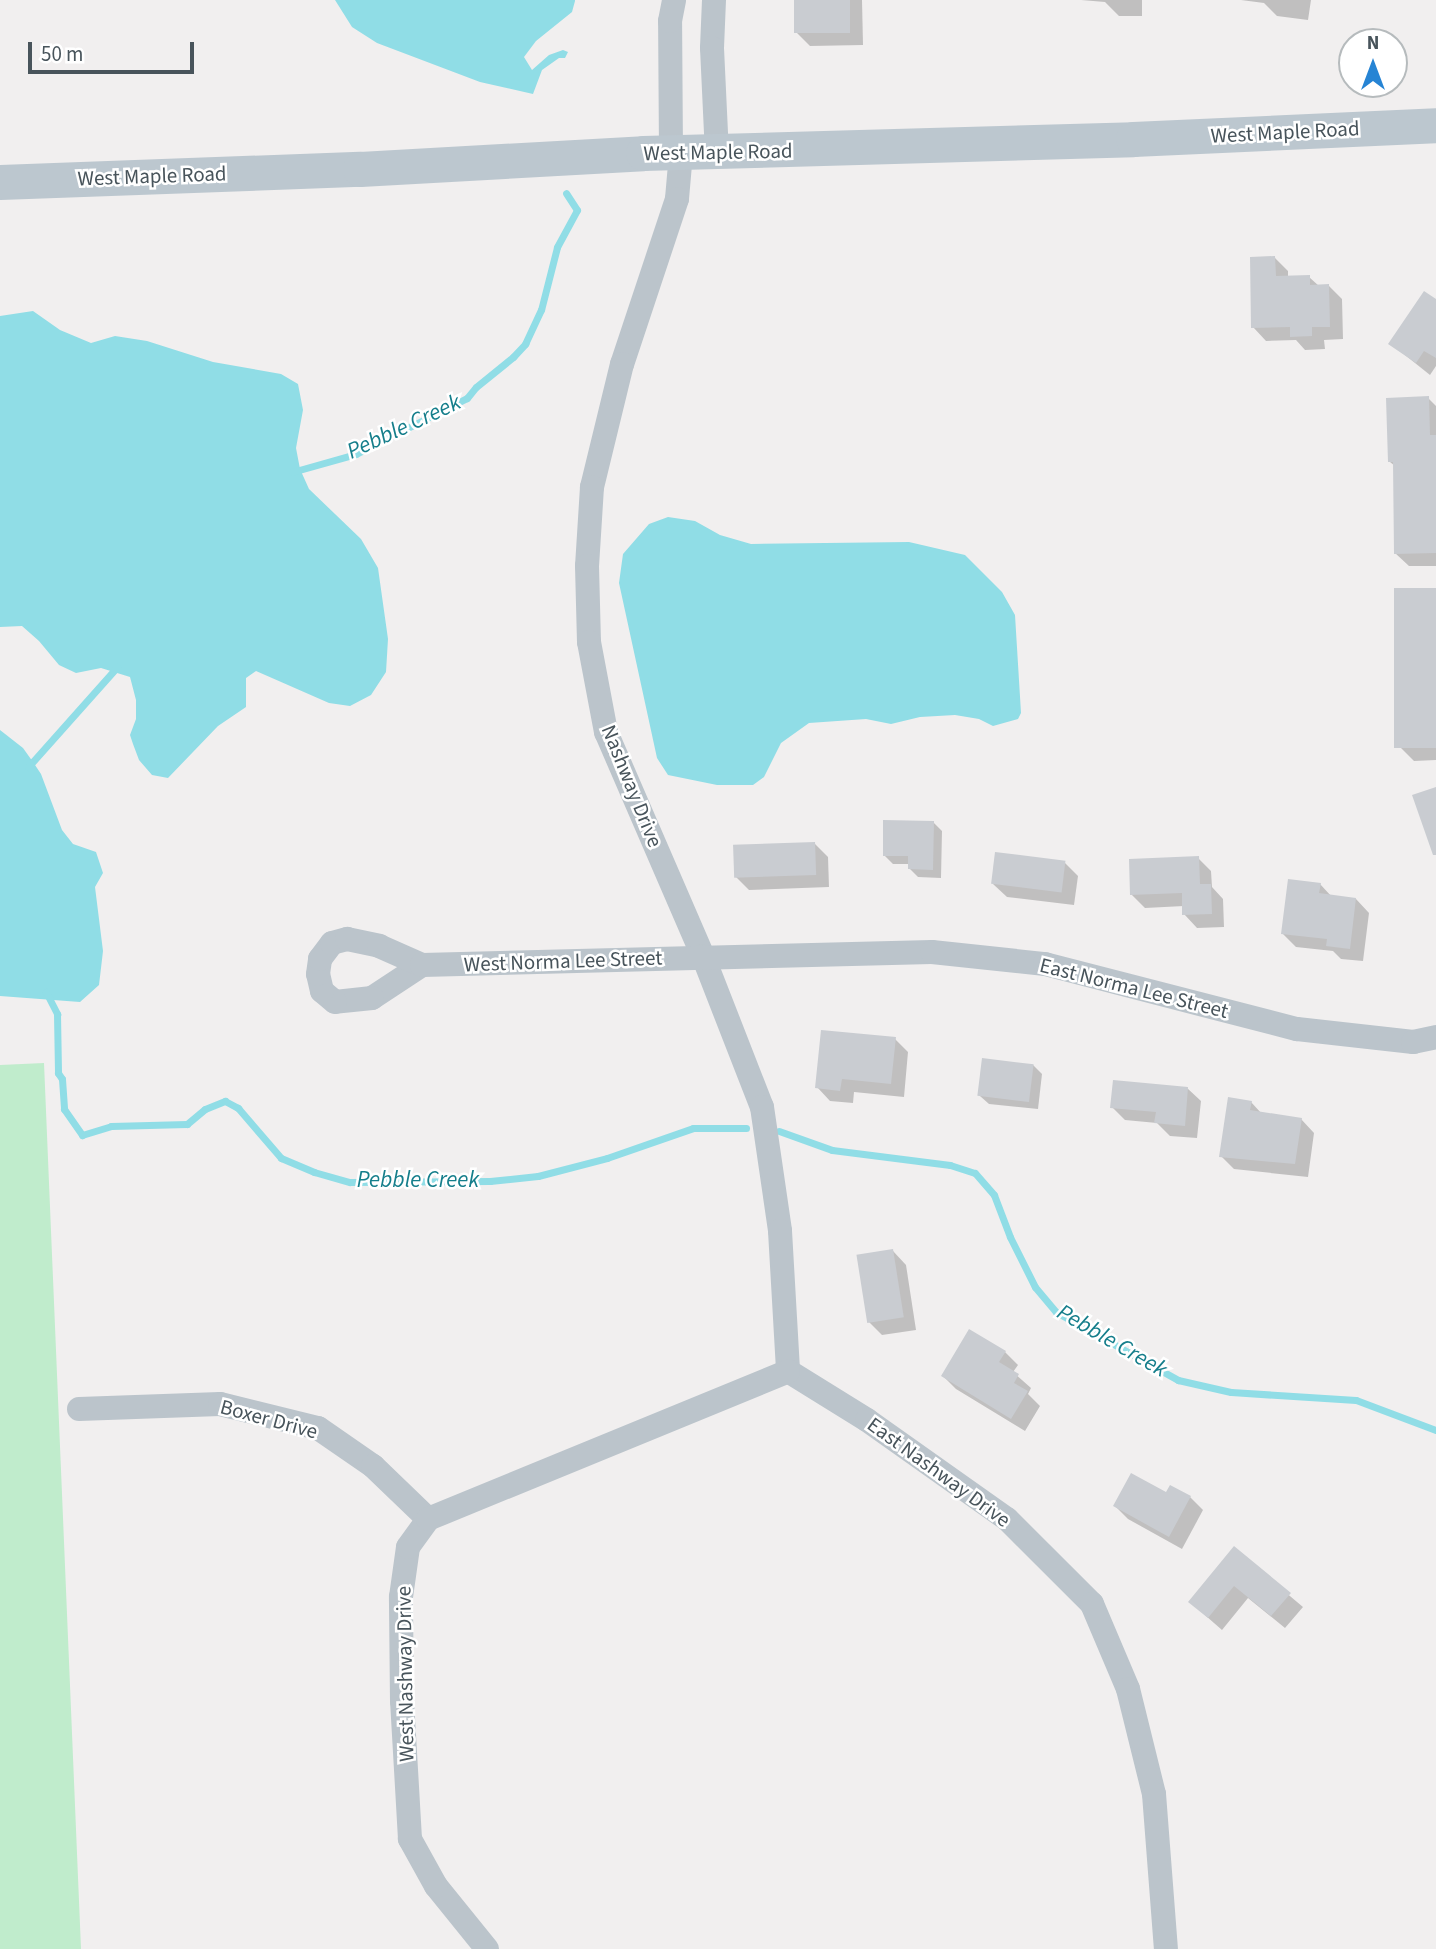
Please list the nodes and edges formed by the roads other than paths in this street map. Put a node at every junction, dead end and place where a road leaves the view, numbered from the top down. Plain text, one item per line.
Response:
1 (674, 0) edge
2 (714, 0) edge
3 (1436, 125) edge
4 (676, 153) junction
5 (717, 153) junction
6 (0, 182) edge
7 (703, 956) junction
8 (422, 965) dead end
9 (1436, 1037) edge
10 (788, 1371) junction
11 (79, 1409) dead end
12 (428, 1519) junction
13 (486, 1949) edge
14 (1166, 1949) edge

1 - 4 street, Nashway Drive
2 - 5 street
3 - 5 main road, West Maple Road
4 - 5 main road, West Maple Road
4 - 6 main road, West Maple Road
4 - 7 street, Nashway Drive
7 - 8 street, West Norma Lee Street
7 - 9 street, East Norma Lee Street
7 - 10 street, Nashway Drive
10 - 12 street
10 - 14 street, East Nashway Drive
11 - 12 street, Boxer Drive
12 - 13 street, West Nashway Drive

